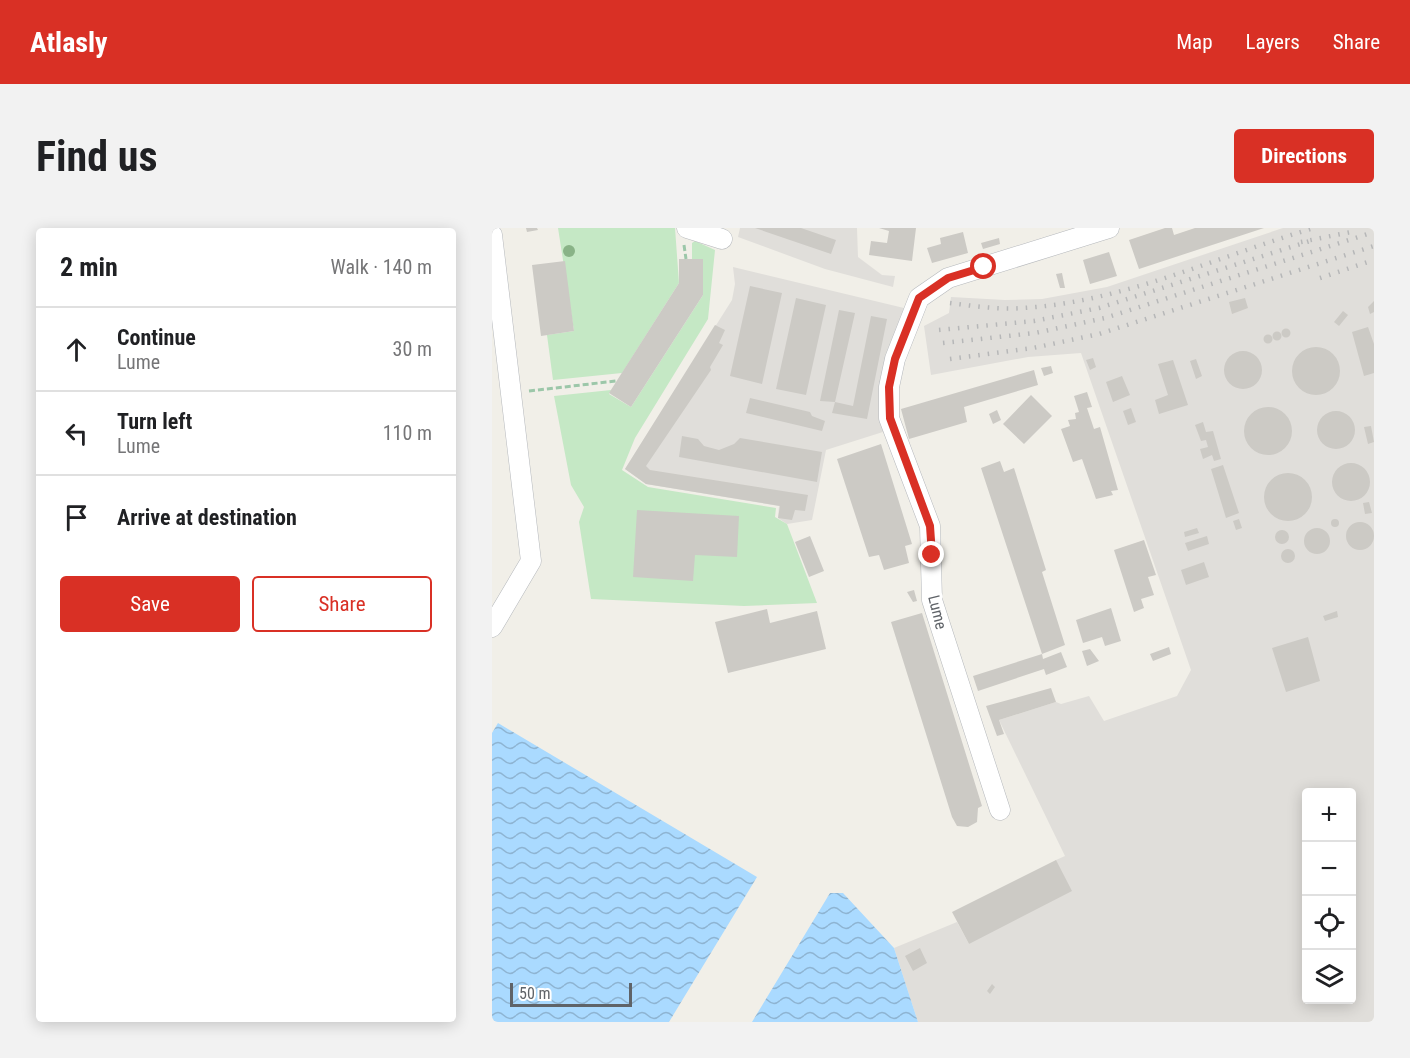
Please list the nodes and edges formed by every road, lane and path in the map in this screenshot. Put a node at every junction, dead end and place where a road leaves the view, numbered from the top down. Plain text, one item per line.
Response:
1 (687, 228) edge
2 (1109, 228) edge
3 (492, 235) edge
4 (722, 239) dead end
5 (616, 381) dead end
6 (510, 394) junction
7 (492, 627) edge
8 (1000, 810) dead end

1 - 4 lane
2 - 8 lane, Lume
3 - 6 lane
5 - 6 path
6 - 7 lane

